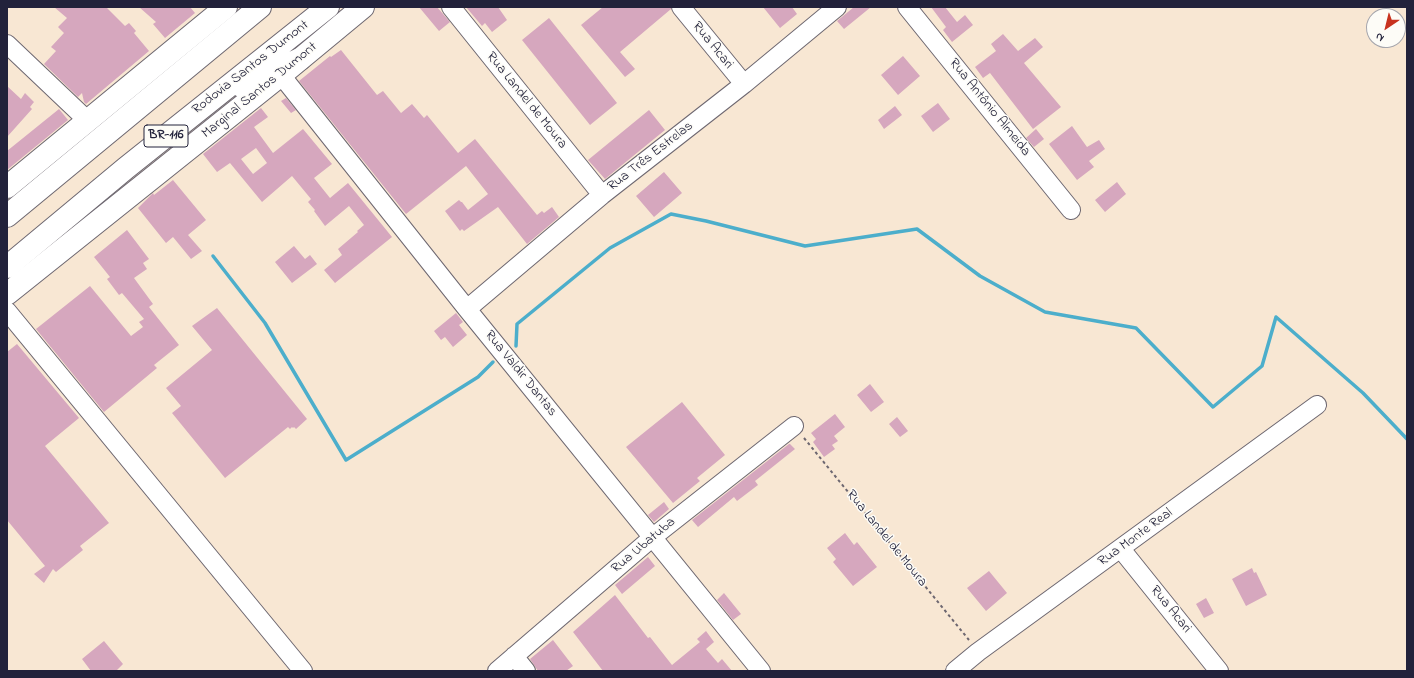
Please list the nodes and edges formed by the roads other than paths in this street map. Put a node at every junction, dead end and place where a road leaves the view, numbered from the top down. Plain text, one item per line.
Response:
1 (226, 7) edge
2 (260, 7) edge
3 (328, 7) edge
4 (363, 7) edge
5 (451, 7) edge
6 (681, 7) edge
7 (838, 7) edge
8 (907, 7) edge
9 (7, 44) edge
10 (300, 59) junction
11 (281, 75) junction
12 (744, 84) junction
13 (216, 96) junction
14 (88, 120) junction
15 (7, 187) edge
16 (602, 195) junction
17 (1072, 210) dead end
18 (7, 216) edge
19 (7, 267) edge
20 (7, 294) edge
21 (467, 309) junction
22 (7, 311) edge
23 (1317, 405) dead end
24 (794, 426) road end
25 (653, 537) junction
26 (1121, 549) junction
27 (514, 656) junction
28 (303, 671) edge
29 (497, 671) edge
30 (526, 671) edge
31 (761, 671) edge
32 (955, 671) edge
33 (1219, 671) edge

1 - 14 main road
2 - 18 main road, BR-116
3 - 13 main road, Rodovia Santos Dumont / BR-116
4 - 10 main road, Marginal Santos Dumont / BR-116
5 - 16 street, Rua Landel de Moura
6 - 12 street, Rua Acari
7 - 12 street, Rua Três Estrelas
8 - 17 street, Rua Antônio Almeida
9 - 14 street
10 - 11 main road, Marginal Santos Dumont / BR-116
10 - 13 main road
11 - 20 main road, Marginal Santos Dumont / BR-116
11 - 21 street, Rua Valdir Dantas
12 - 16 street, Rua Três Estrelas
13 - 19 main road, Rodovia Santos Dumont / BR-116
14 - 15 main road
16 - 21 street, Rua Três Estrelas
21 - 25 street, Rua Valdir Dantas
22 - 28 street
23 - 26 street, Rua Monte Real
24 - 25 street, Rua Ubatuba
25 - 27 street, Rua Ubatuba
25 - 31 street, Rua Valdir Dantas
26 - 32 street, Rua Monte Real
26 - 33 street, Rua Acari
27 - 29 street, Rua Ubatuba
27 - 30 street

